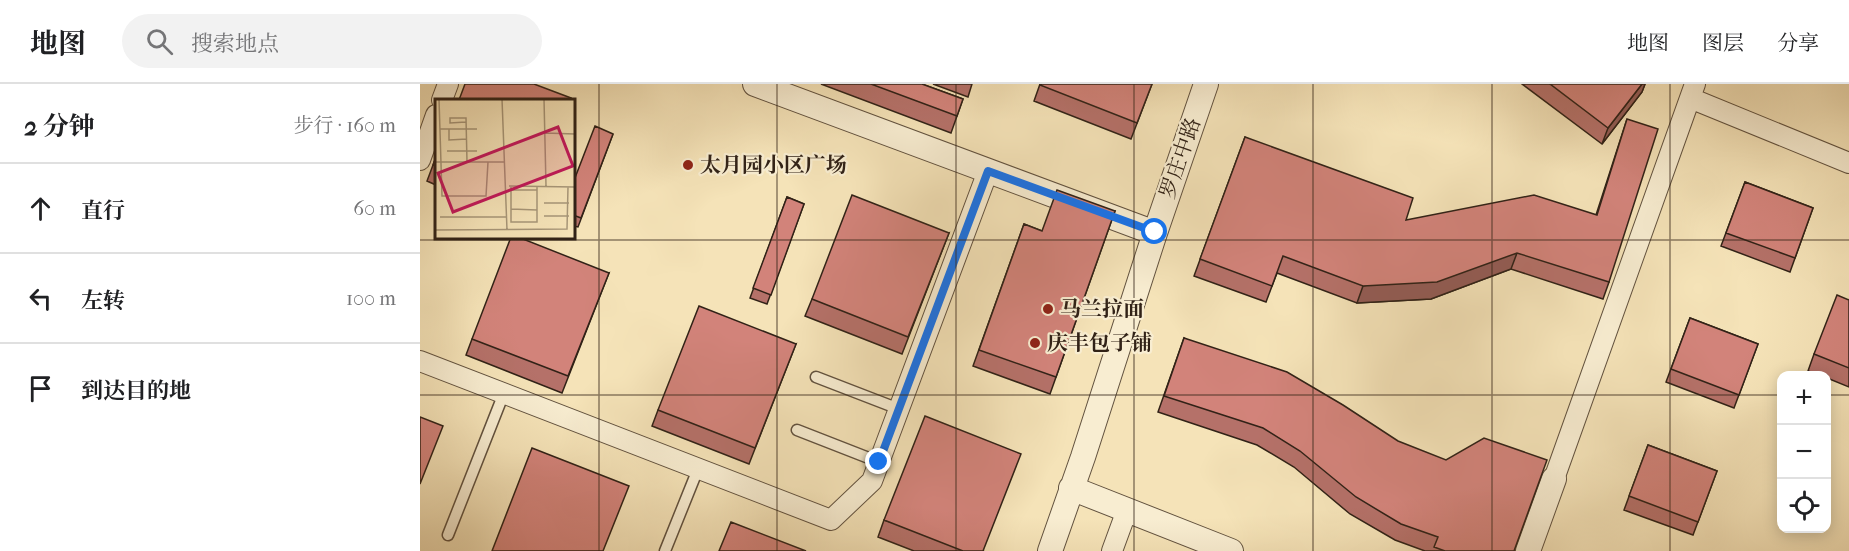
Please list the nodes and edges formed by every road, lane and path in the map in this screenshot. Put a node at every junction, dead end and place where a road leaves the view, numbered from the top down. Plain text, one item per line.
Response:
1 (448, 84) edge
2 (1206, 84) edge
3 (766, 86) edge
4 (1693, 91) edge
5 (442, 99) edge
6 (435, 118) edge
7 (420, 160) edge
8 (1849, 163) edge
9 (988, 171) junction
10 (1155, 232) junction
11 (420, 361) edge
12 (816, 377) dead end
13 (504, 393) junction
14 (898, 409) junction
15 (797, 430) dead end
16 (879, 462) junction
17 (698, 469) junction
18 (1554, 479) joint
19 (1071, 488) junction
20 (1127, 510) junction
21 (448, 535) dead end
22 (665, 551) edge
23 (1050, 551) edge
24 (1112, 551) edge
25 (1231, 551) edge
26 (1528, 551) edge

1 - 5 street
2 - 10 street, 罗庄中路
3 - 9 street
4 - 8 street
4 - 18 street
6 - 7 street
9 - 10 street
9 - 14 street
10 - 19 street, 罗庄中路
11 - 13 street
12 - 14 lane
13 - 17 street
13 - 21 lane
14 - 16 street
15 - 16 lane
16 - 17 street
17 - 22 lane
18 - 26 street
19 - 20 street
19 - 23 street, 罗庄中路
20 - 24 street
20 - 25 street

